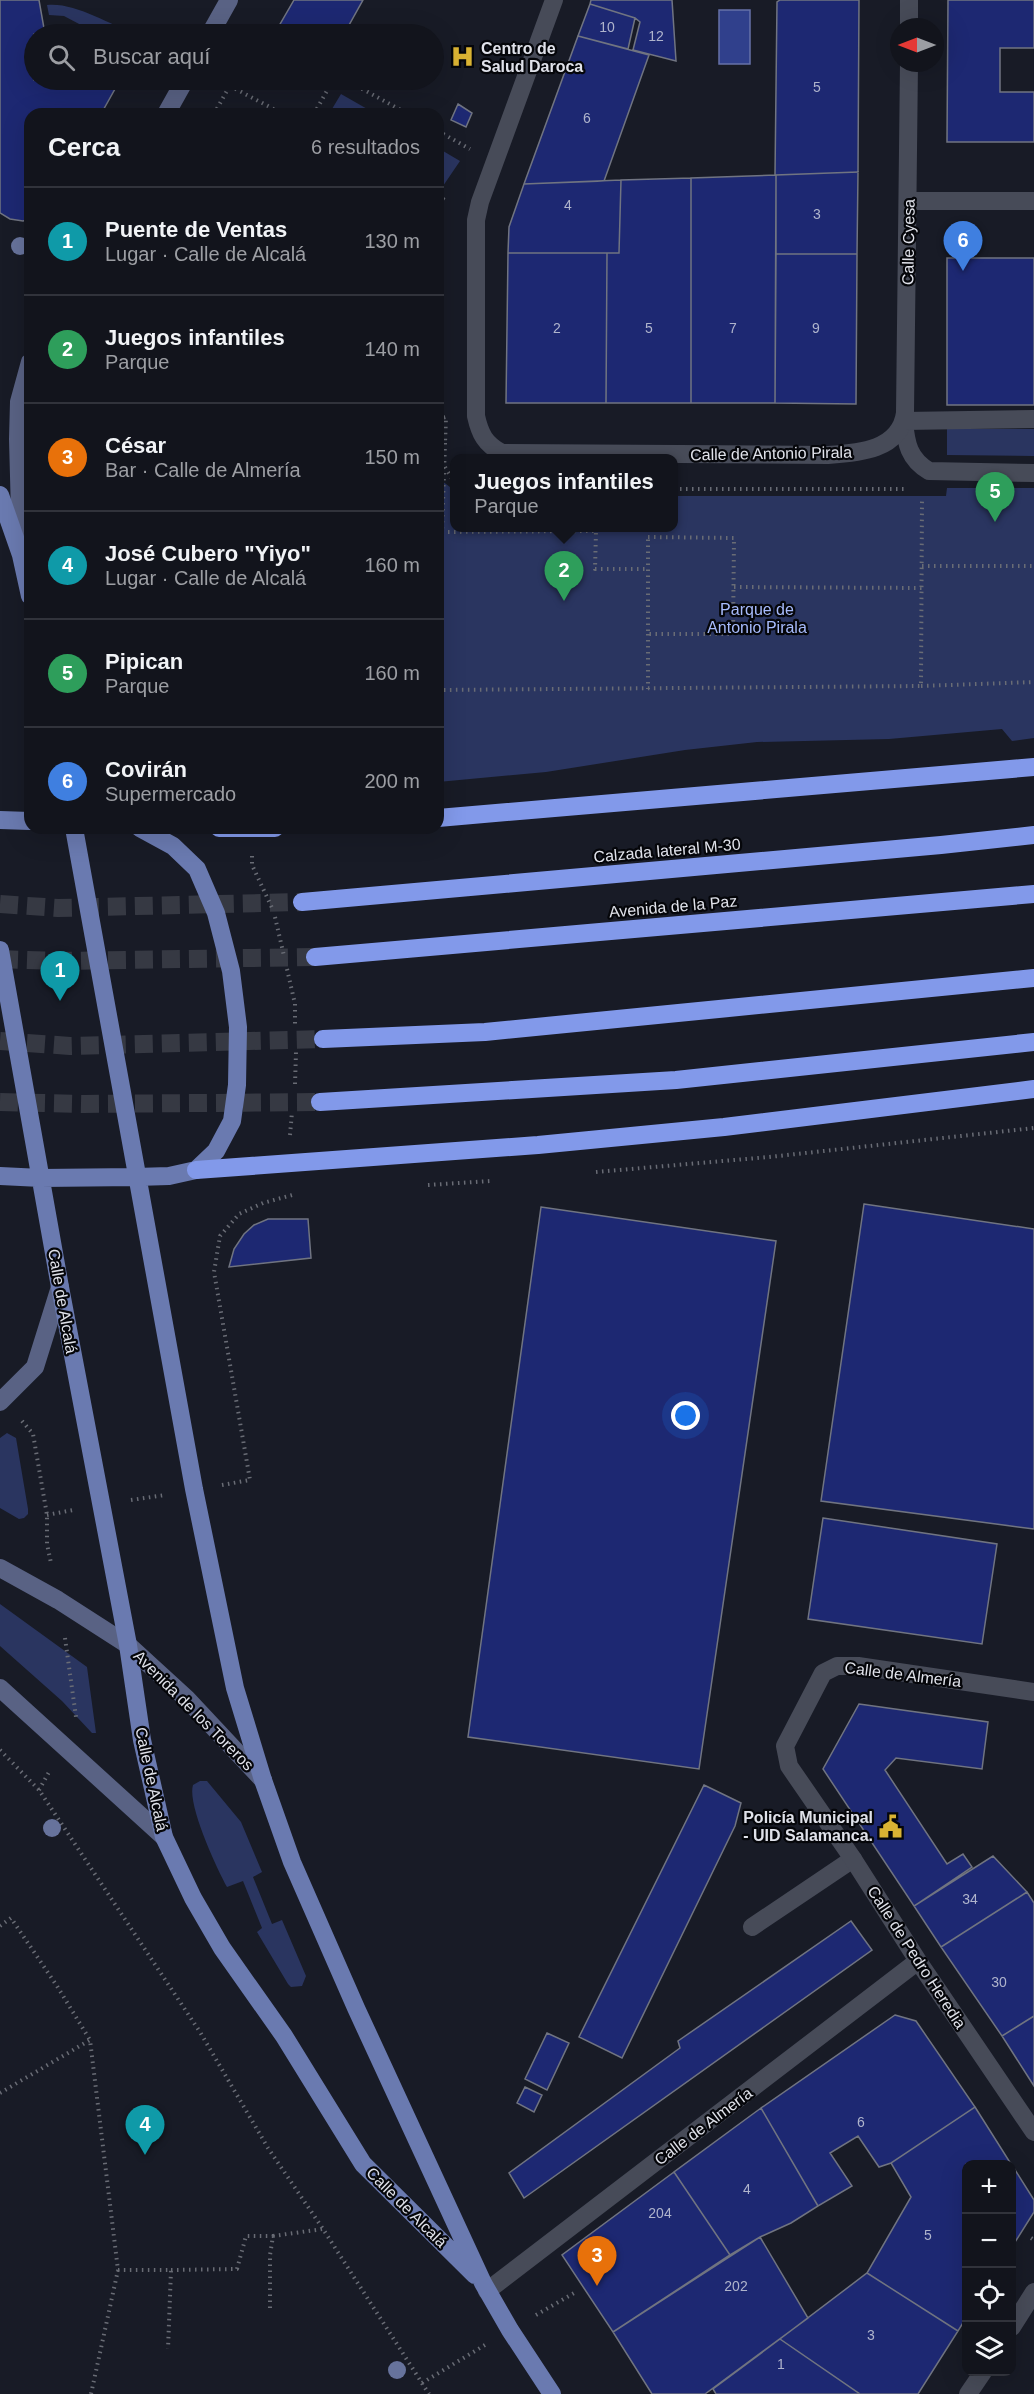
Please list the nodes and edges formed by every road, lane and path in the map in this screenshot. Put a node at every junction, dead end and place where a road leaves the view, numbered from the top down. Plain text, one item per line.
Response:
1 (229, 0) edge
2 (554, 0) edge
3 (909, 0) edge
4 (909, 18) edge
5 (216, 24) edge
6 (909, 72) edge
7 (179, 90) edge
8 (228, 90) edge
9 (238, 90) edge
10 (327, 90) edge
11 (364, 90) edge
12 (169, 108) edge
13 (217, 108) edge
14 (272, 108) edge
15 (317, 108) edge
16 (397, 108) edge
17 (444, 200) edge
18 (908, 201) junction
19 (1034, 201) edge
20 (448, 202) dead end
21 (24, 384) edge
22 (444, 418) edge
23 (1034, 419) edge
24 (904, 421) junction
25 (445, 443) joint
26 (445, 466) junction
27 (1034, 473) edge
28 (450, 475) edge
29 (444, 488) edge
30 (678, 489) edge
31 (910, 489) dead end
32 (922, 489) dead end
33 (0, 495) edge
34 (596, 532) edge
35 (21, 555) junction
36 (921, 566) junction
37 (1034, 566) edge
38 (648, 568) junction
39 (24, 569) edge
40 (734, 587) junction
41 (921, 588) junction
42 (648, 634) junction
43 (1034, 682) edge
44 (921, 686) junction
45 (648, 689) junction
46 (444, 690) edge
47 (1034, 766) edge
48 (444, 818) edge
49 (0, 820) edge
50 (24, 821) edge
51 (75, 834) edge
52 (151, 834) edge
53 (1034, 835) edge
54 (252, 865) dead end
55 (1034, 894) edge
56 (302, 902) tunnel mouth
57 (0, 950) edge
58 (315, 957) tunnel mouth
59 (1034, 978) edge
60 (296, 1039) dead end
61 (324, 1039) tunnel mouth
62 (1034, 1042) edge
63 (296, 1051) dead end
64 (295, 1085) dead end
65 (1034, 1089) edge
66 (320, 1102) tunnel mouth
67 (293, 1107) dead end
68 (1034, 1128) edge
69 (290, 1140) dead end
70 (196, 1170) junction
71 (590, 1172) dead end
72 (0, 1176) edge
73 (40, 1178) junction
74 (136, 1178) junction
75 (494, 1180) dead end
76 (423, 1185) dead end
77 (298, 1193) dead end
78 (60, 1287) junction
79 (0, 1402) edge
80 (194, 1489) junction
81 (102, 1506) junction
82 (47, 1515) dead end
83 (0, 1568) edge
84 (128, 1645) junction
85 (0, 1688) edge
86 (1034, 1692) edge
87 (0, 1750) edge
88 (262, 1780) junction
89 (799, 1783) joint
90 (164, 1838) junction
91 (853, 1858) junction
92 (0, 1926) edge
93 (752, 1927) dead end
94 (918, 1960) junction
95 (90, 2040) junction
96 (0, 2093) edge
97 (1034, 2132) edge
98 (324, 2229) junction
99 (273, 2236) junction
100 (118, 2270) junction
101 (171, 2270) junction
102 (485, 2287) junction
103 (1034, 2292) edge
104 (270, 2309) dead end
105 (1014, 2322) edge
106 (168, 2349) dead end
107 (980, 2376) edge
108 (92, 2394) edge
109 (429, 2394) edge
110 (552, 2394) edge
111 (969, 2394) edge

1 - 5 street
2 - 24 street, Calle de Antonio Pirala
3 - 4 street
6 - 18 street, Calle Cyesa
7 - 12 street
8 - 13 path
9 - 14 path
10 - 15 path
11 - 16 path
17 - 20 path
18 - 19 street
18 - 24 street, Calle Cyesa
21 - 35 street
22 - 25 path
23 - 24 street
24 - 27 street, Calle Cyesa
25 - 26 path
26 - 28 path
26 - 29 path
30 - 31 path
32 - 36 path
33 - 35 main road
34 - 38 path
35 - 39 main road
36 - 37 path
36 - 41 path
38 - 40 path
38 - 42 path
40 - 41 path
40 - 42 path
41 - 44 path
42 - 45 path
43 - 44 path
44 - 45 path
45 - 46 path
47 - 48 highway
49 - 50 main road
51 - 74 main road, Calle de Alcalá
52 - 70 main road
53 - 56 highway, Calzada lateral M-30
54 - 60 path
55 - 58 highway, Avenida de la Paz
57 - 73 main road, Calle de Alcalá
59 - 61 highway
62 - 66 highway
63 - 64 path
65 - 70 highway
67 - 69 path
68 - 71 path
70 - 74 main road
72 - 73 main road
73 - 74 main road
73 - 78 main road, Calle de Alcalá
74 - 80 main road, Calle de Alcalá
75 - 76 path
77 - 80 path
78 - 79 street
78 - 81 main road, Calle de Alcalá
80 - 81 path
80 - 88 main road, Calle de Alcalá
81 - 82 path
81 - 84 main road, Calle de Alcalá
83 - 84 street, Avenida de los Toreros
84 - 88 street, Avenida de los Toreros
84 - 90 main road, Calle de Alcalá
85 - 90 street
86 - 89 street, Calle de Almería
87 - 98 path
88 - 102 main road, Calle de Alcalá
89 - 91 street, Calle de Pedro Heredia
90 - 102 main road, Calle de Alcalá
91 - 93 street
91 - 94 street, Calle de Pedro Heredia
92 - 95 path
94 - 97 street, Calle de Pedro Heredia
94 - 102 street, Calle de Almería
95 - 96 path
95 - 100 path
98 - 99 path
98 - 109 path
99 - 101 path
99 - 104 path
100 - 101 path
100 - 108 path
101 - 106 path
102 - 110 main road, Calle de Alcalá
103 - 105 street
107 - 111 street

